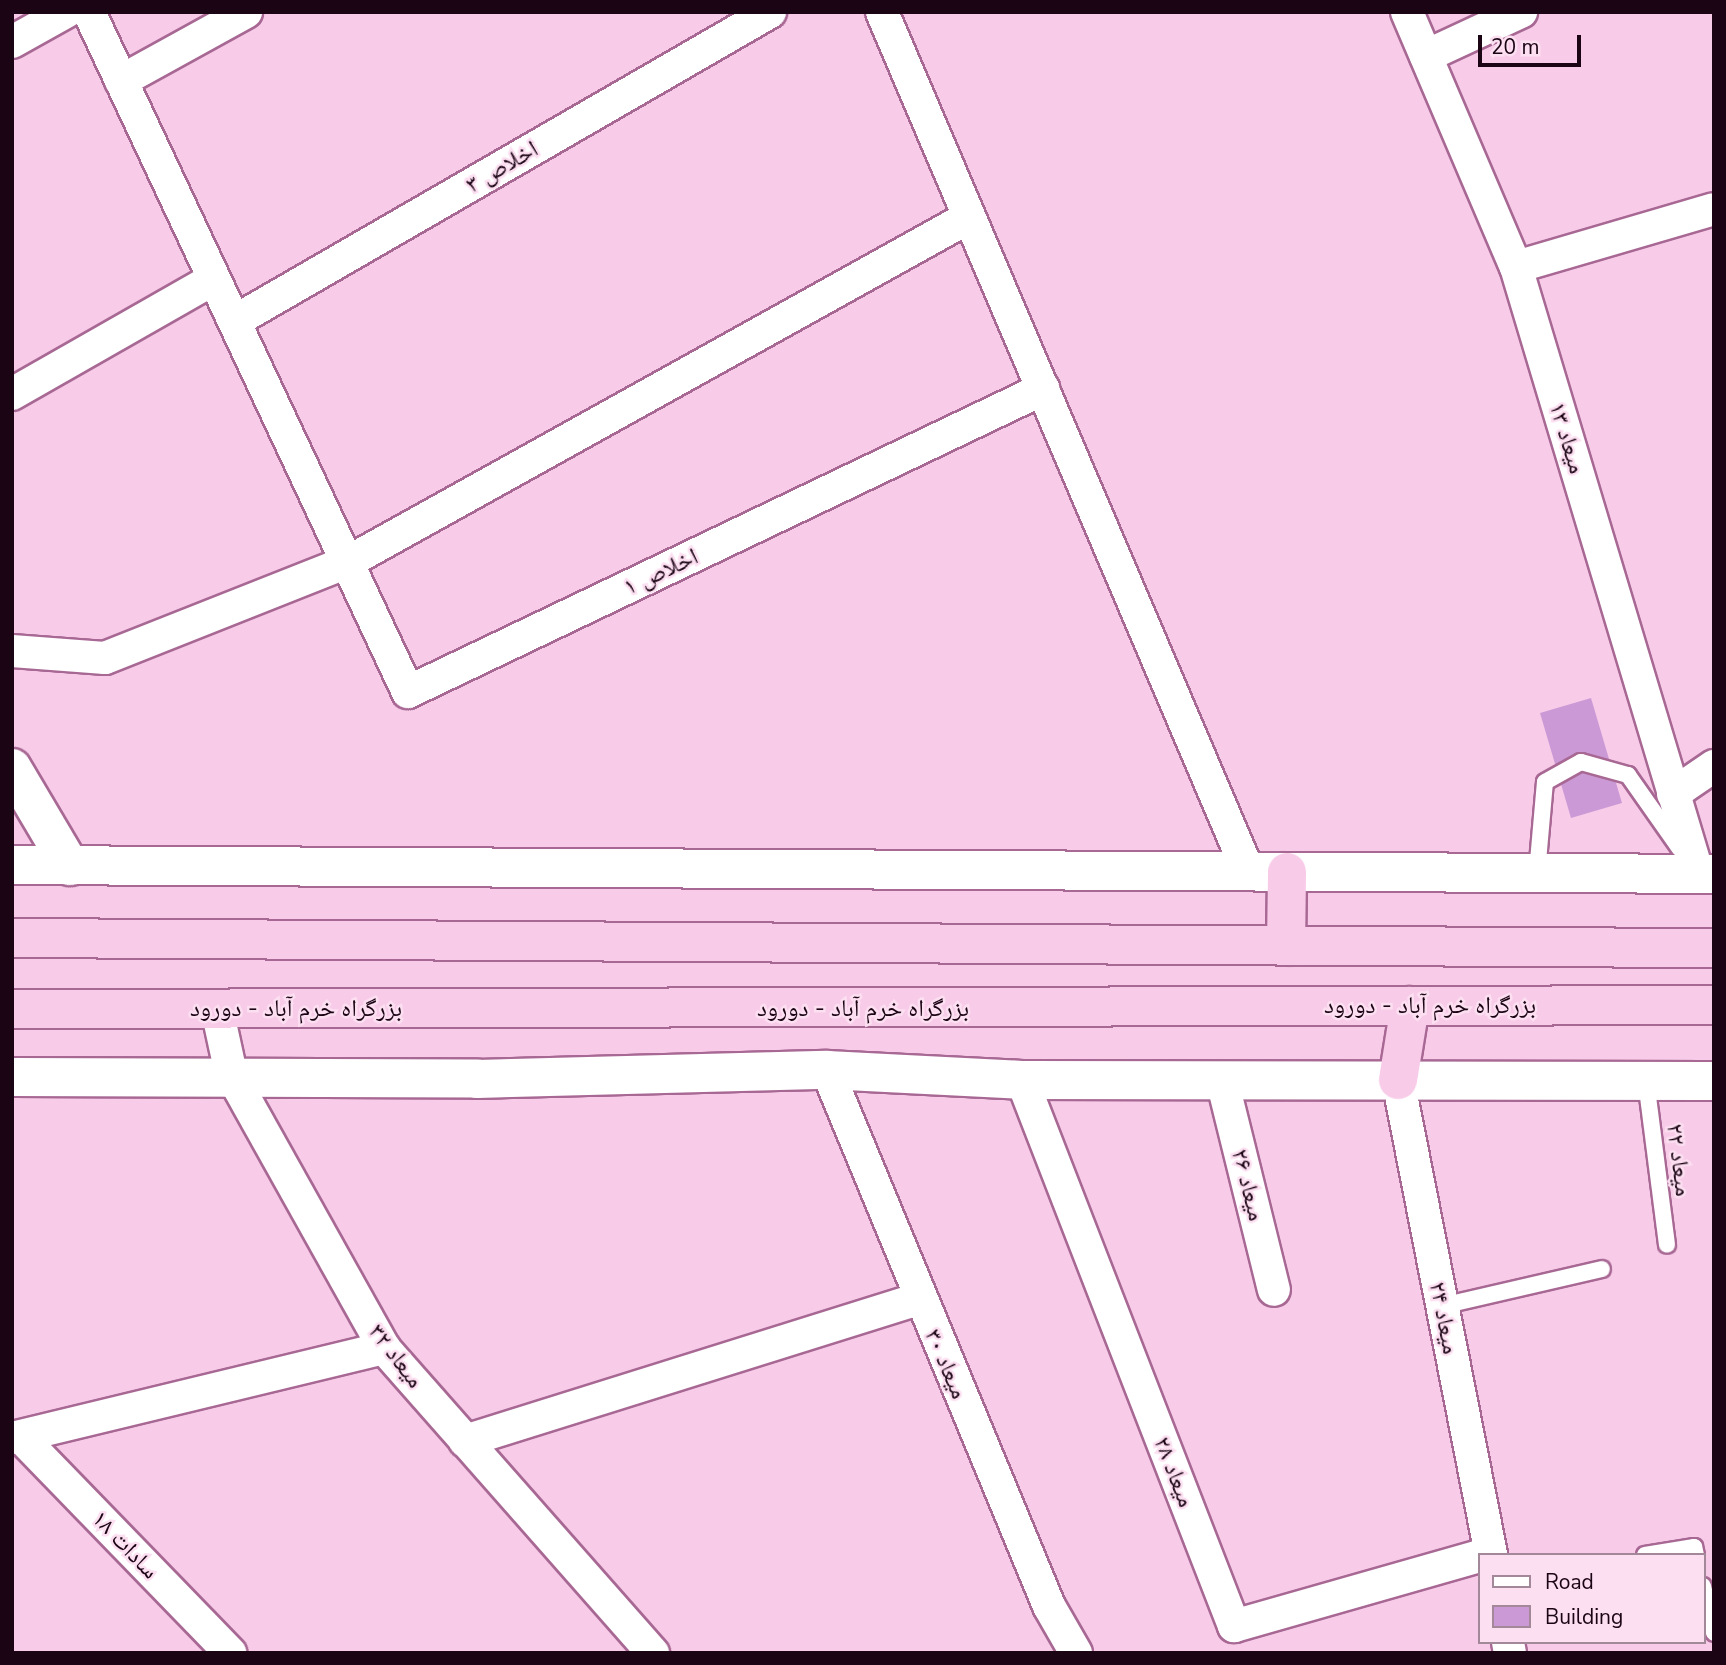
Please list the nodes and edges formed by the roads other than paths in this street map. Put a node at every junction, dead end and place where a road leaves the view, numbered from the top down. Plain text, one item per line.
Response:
1 (66, 12) edge
2 (89, 12) edge
3 (246, 12) edge
4 (770, 12) edge
5 (881, 12) edge
6 (1407, 12) edge
7 (1521, 12) edge
8 (12, 42) edge
9 (1426, 56) junction
10 (121, 80) junction
11 (1714, 209) edge
12 (969, 217) junction
13 (1516, 267) junction
14 (214, 279) junction
15 (235, 321) junction
16 (1043, 389) junction
17 (12, 394) edge
18 (348, 562) junction
19 (12, 651) edge
20 (1714, 766) edge
21 (12, 768) edge
22 (1673, 794) junction
23 (12, 865) edge
24 (70, 866) junction
25 (1248, 871) junction
26 (1287, 872) junction
27 (1537, 873) junction
28 (1706, 874) edge
29 (12, 938) edge
30 (1286, 946) junction
31 (1714, 948) edge
32 (1714, 1005) edge
33 (1410, 1006) junction
34 (12, 1009) edge
35 (217, 1009) junction
36 (827, 1070) junction
37 (231, 1074) junction
38 (12, 1077) edge
39 (1022, 1080) junction
40 (1222, 1080) junction
41 (1398, 1080) junction
42 (1646, 1080) junction
43 (1714, 1081) edge
44 (1667, 1245) dead end
45 (1602, 1269) dead end
46 (1274, 1290) dead end
47 (918, 1299) junction
48 (1442, 1306) junction
49 (384, 1348) junction
50 (17, 1437) edge
51 (465, 1441) junction
52 (1486, 1553) edge
53 (1656, 1553) edge
54 (1696, 1553) edge
55 (1478, 1557) edge
56 (1705, 1595) edge
57 (1714, 1633) edge
58 (230, 1653) edge
59 (653, 1653) edge
60 (1076, 1653) edge

1 - 8 street
2 - 10 street
3 - 10 street
4 - 15 street, اخلاص ۳
5 - 12 street
6 - 9 street, میعاد ۱۳
7 - 9 street
9 - 13 street, میعاد ۱۳
10 - 14 street
11 - 13 street
12 - 16 street
12 - 18 street
13 - 22 street, میعاد ۱۳
14 - 15 street
14 - 17 street
15 - 18 street
16 - 18 street, اخلاص ۱
16 - 25 street
18 - 19 street
20 - 22 street
21 - 24 street
22 - 28 street, میعاد ۱۳
23 - 24 street
24 - 25 street
25 - 26 street
26 - 27 street
26 - 30 highway
27 - 28 street
27 - 28 lane
29 - 30 highway
30 - 31 highway
32 - 33 highway, بزرگراه خرم آباد - دورود
33 - 35 highway, بزرگراه خرم آباد - دورود
33 - 41 highway
34 - 35 highway, بزرگراه خرم آباد - دورود
35 - 37 street, میعاد ۳۲
36 - 37 street
36 - 39 street
36 - 47 street, میعاد ۳۰
37 - 38 street
37 - 49 street, میعاد ۳۲
39 - 40 street
39 - 55 street, میعاد ۲۸
40 - 41 street
40 - 46 street, میعاد ۲۶
41 - 42 street
41 - 48 street, میعاد ۲۴
42 - 43 street
42 - 44 lane, میعاد ۲۲
45 - 48 lane
47 - 51 street
47 - 60 street, میعاد ۳۰
48 - 52 street, میعاد ۲۴
49 - 50 street
49 - 51 street, میعاد ۳۲
50 - 58 street, سادات ۱۸
51 - 59 street, میعاد ۳۲
53 - 54 lane
56 - 57 lane

